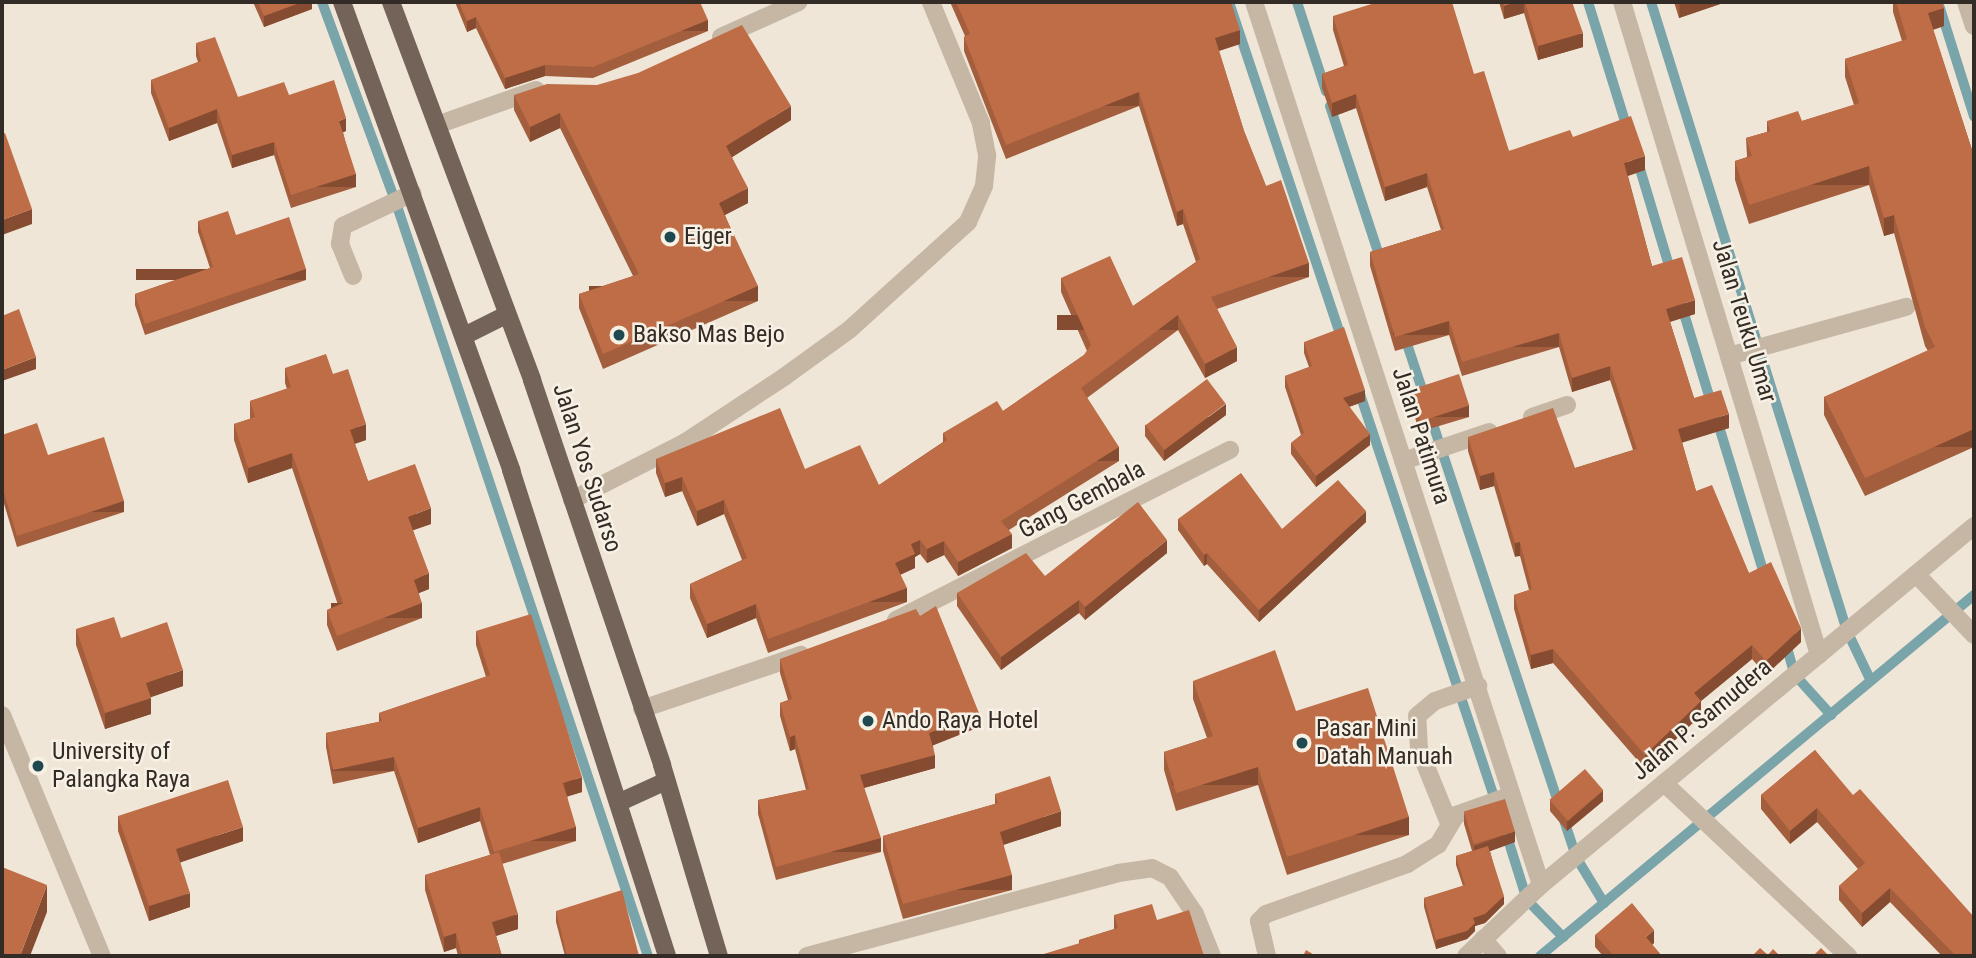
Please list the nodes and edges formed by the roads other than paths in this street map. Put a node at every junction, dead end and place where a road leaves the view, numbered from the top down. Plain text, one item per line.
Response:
1 (342, 2) edge
2 (391, 2) edge
3 (799, 2) edge
4 (931, 2) edge
5 (1254, 2) edge
6 (1622, 2) edge
7 (1966, 2) edge
8 (1974, 26) edge
9 (704, 45) edge
10 (554, 86) edge
11 (437, 125) junction
12 (414, 193) junction
13 (353, 276) dead end
14 (1906, 307) dead end
15 (506, 315) junction
16 (464, 336) junction
17 (1728, 356) junction
18 (1567, 405) dead end
19 (1230, 450) dead end
20 (1403, 461) junction
21 (572, 500) junction
22 (1974, 526) edge
23 (1916, 574) junction
24 (880, 626) edge
25 (1974, 635) edge
26 (821, 647) edge
27 (1819, 655) junction
28 (1478, 686) junction
29 (642, 709) junction
30 (2, 715) edge
31 (666, 781) junction
32 (1664, 783) junction
33 (1512, 795) junction
34 (620, 802) junction
35 (1449, 823) junction
36 (1541, 885) junction
37 (1483, 939) junction
38 (863, 949) edge
39 (102, 956) edge
40 (667, 956) edge
41 (719, 956) edge
42 (807, 956) edge
43 (1212, 956) edge
44 (1267, 956) edge
45 (1466, 956) edge
46 (1498, 956) edge
47 (1848, 956) edge

1 - 12 main road
2 - 11 main road, Jalan Yos Sudarso
3 - 9 street
4 - 21 street
5 - 20 street, Jalan Patimura
6 - 17 street, Jalan Teuku Umar
7 - 8 street
10 - 11 street
11 - 15 main road, Jalan Yos Sudarso
12 - 13 street
12 - 16 main road
14 - 17 street
15 - 16 main road
15 - 21 main road, Jalan Yos Sudarso
16 - 34 main road
17 - 27 street, Jalan Teuku Umar
18 - 20 street
19 - 24 street, Gang Gembala
20 - 28 street, Jalan Patimura
21 - 29 main road, Jalan Yos Sudarso
22 - 23 street, Jalan P. Samudera
23 - 25 street
23 - 27 street, Jalan P. Samudera
26 - 29 street
27 - 32 street, Jalan P. Samudera
28 - 33 street, Jalan Patimura
28 - 35 street
29 - 31 main road, Jalan Yos Sudarso
30 - 39 street
31 - 34 main road
31 - 41 main road, Jalan Yos Sudarso
32 - 36 street, Jalan P. Samudera
32 - 47 street
33 - 35 street
33 - 36 street, Jalan Patimura
34 - 40 main road
35 - 44 street
36 - 37 street, Jalan P. Samudera
37 - 45 street, Jalan P. Samudera
37 - 46 street
38 - 42 street
38 - 43 street

